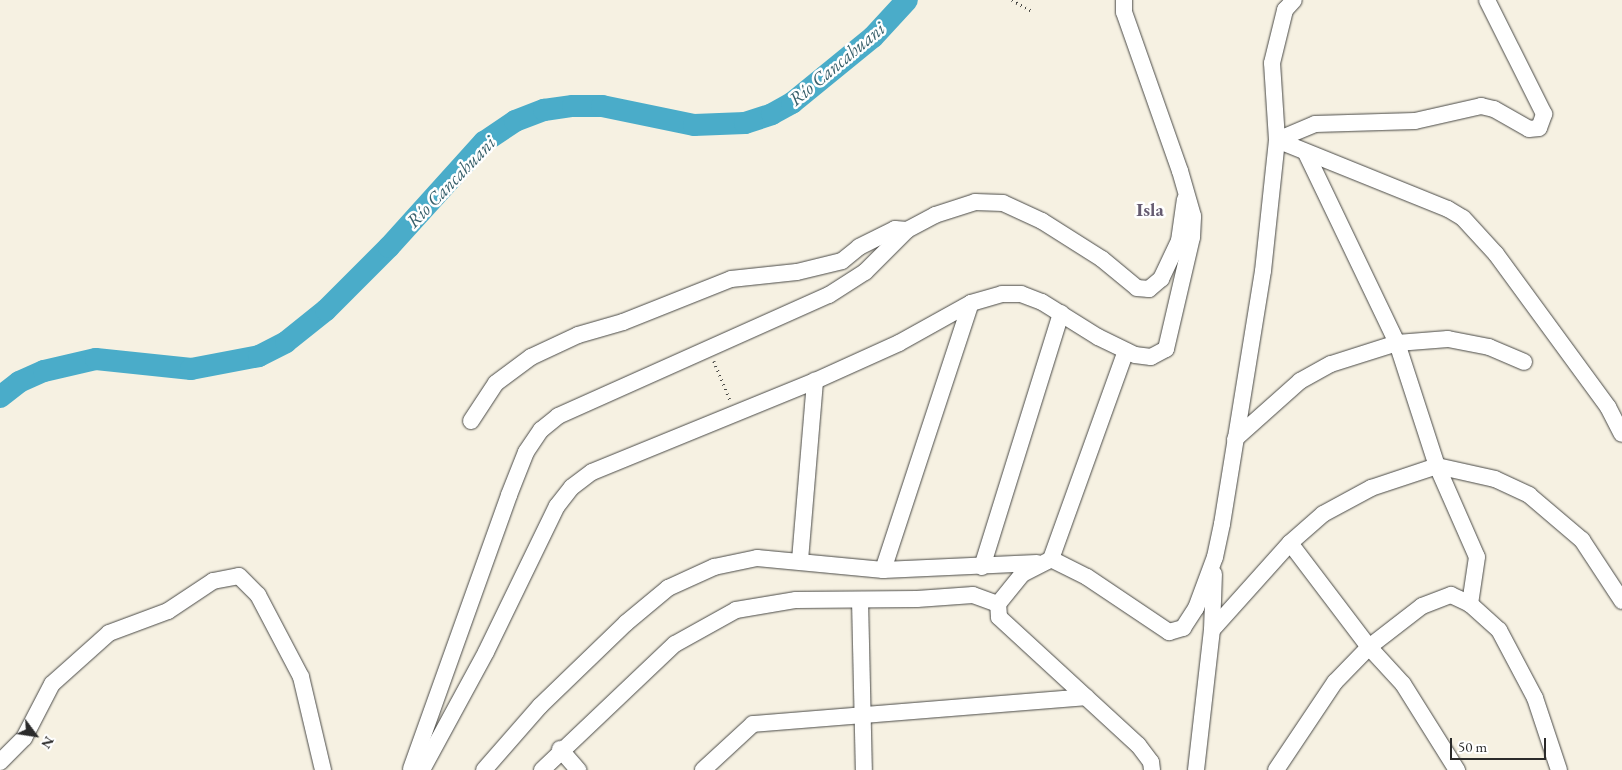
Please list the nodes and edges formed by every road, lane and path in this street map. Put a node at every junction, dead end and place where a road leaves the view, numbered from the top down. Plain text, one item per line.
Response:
1 (1012, 0) edge
2 (1124, 0) edge
3 (1294, 0) edge
4 (1487, 0) edge
5 (1032, 12) dead end
6 (1277, 140) junction
7 (1306, 152) junction
8 (1186, 192) junction
9 (907, 230) junction
10 (971, 304) junction
11 (1060, 313) junction
12 (1397, 343) junction
13 (708, 348) junction
14 (1126, 351) junction
15 (1524, 362) dead end
16 (815, 381) junction
17 (735, 412) junction
18 (471, 421) dead end
19 (1622, 434) edge
20 (1235, 439) junction
21 (1437, 466) junction
22 (1290, 543) junction
23 (1215, 557) junction
24 (800, 560) junction
25 (1046, 561) junction
26 (982, 567) junction
27 (883, 570) junction
28 (860, 600) junction
29 (1622, 601) edge
30 (998, 604) junction
31 (1470, 604) junction
32 (1212, 630) junction
33 (1369, 647) junction
34 (1086, 697) junction
35 (863, 715) junction
36 (560, 750) junction
37 (0, 762) edge
38 (323, 770) edge
39 (411, 770) edge
40 (422, 770) edge
41 (484, 770) edge
42 (542, 770) edge
43 (578, 770) edge
44 (703, 770) edge
45 (864, 770) edge
46 (1152, 770) edge
47 (1196, 770) edge
48 (1276, 770) edge
49 (1457, 770) edge
50 (1559, 770) edge

1 - 5 path
2 - 8 street
3 - 6 street
4 - 6 street
6 - 7 street
6 - 20 street
7 - 12 street
7 - 19 street
8 - 9 street
8 - 14 street
9 - 13 street
9 - 18 street
10 - 11 street
10 - 16 street
10 - 27 street
11 - 14 street
11 - 26 street
12 - 15 street
12 - 20 street
12 - 21 street
13 - 17 path
13 - 39 street
14 - 25 street
16 - 17 street
16 - 24 street
17 - 40 street
20 - 23 street
21 - 22 street
21 - 29 street
21 - 31 street
22 - 32 street
22 - 33 street
23 - 25 street
23 - 32 street
24 - 27 street
24 - 41 street
25 - 26 street
25 - 30 street
26 - 27 street
28 - 30 street
28 - 35 street
28 - 36 street
30 - 34 street
31 - 33 street
31 - 50 street
32 - 47 street
33 - 48 street
33 - 49 street
34 - 35 street
34 - 46 street
35 - 44 street
35 - 45 street
36 - 42 street
36 - 43 street
37 - 38 street

